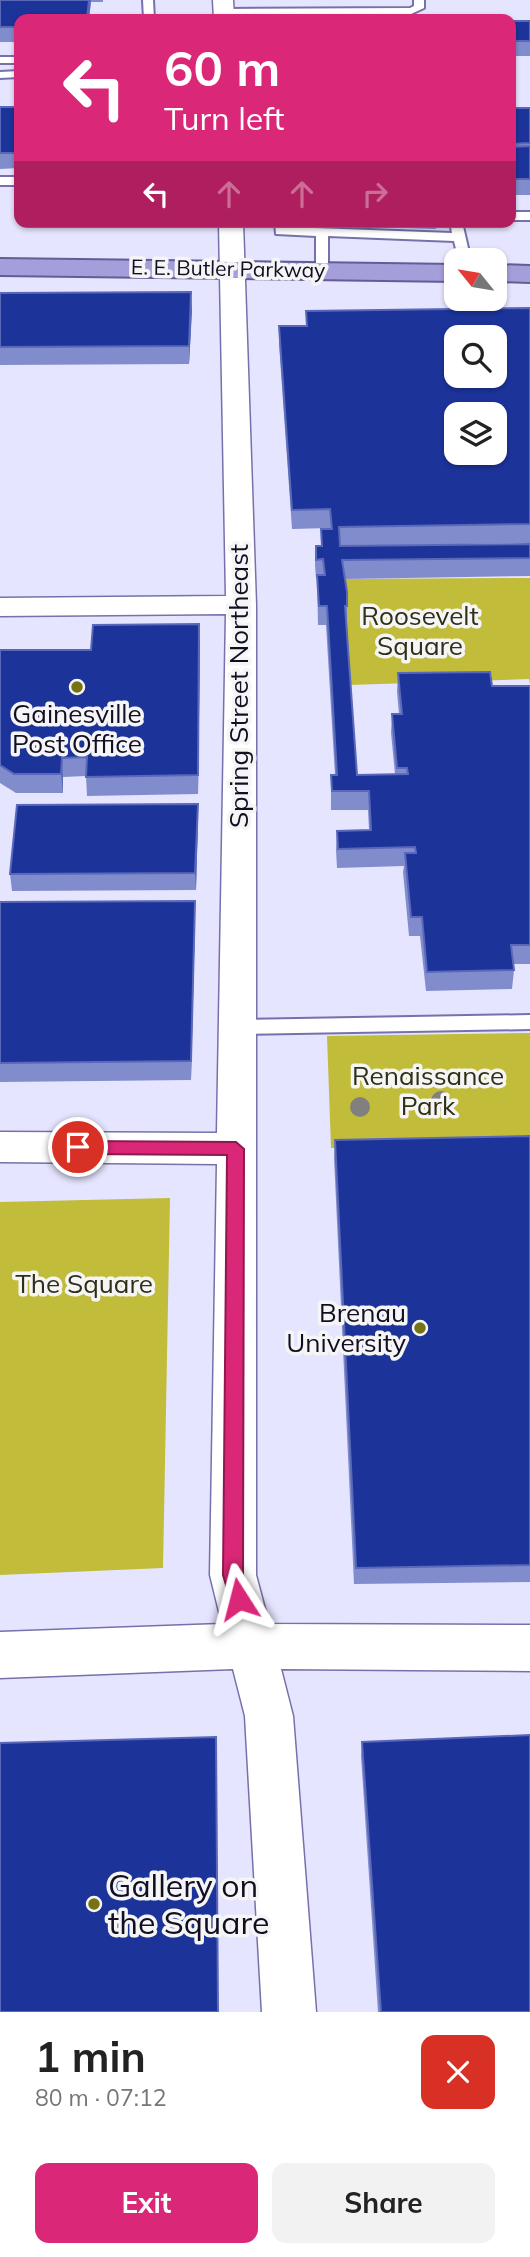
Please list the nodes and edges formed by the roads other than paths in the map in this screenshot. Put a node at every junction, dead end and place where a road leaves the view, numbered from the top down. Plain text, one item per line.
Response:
1 (419, 0) edge
2 (224, 10) edge
3 (231, 228) edge
4 (280, 228) edge
5 (457, 228) edge
6 (321, 233) junction
7 (458, 237) junction
8 (461, 248) edge
9 (0, 267) edge
10 (232, 271) junction
11 (322, 271) junction
12 (444, 273) edge
13 (508, 273) edge
14 (530, 274) edge
15 (241, 605) junction
16 (0, 607) edge
17 (530, 1022) edge
18 (237, 1027) junction
19 (0, 1147) edge
20 (236, 1149) junction
21 (250, 1646) junction
22 (530, 1648) edge
23 (0, 1655) edge
24 (289, 2012) edge

1 - 2 lane
3 - 10 street, Spring Street Northeast
4 - 6 lane
5 - 7 lane
6 - 7 lane
6 - 11 lane
7 - 8 lane
9 - 10 highway, E. E. Butler Parkway
10 - 11 highway, E. E. Butler Parkway
10 - 15 street, Spring Street Northeast
11 - 12 highway, E. E. Butler Parkway
13 - 14 highway
15 - 16 street
15 - 18 street, Spring Street Northeast
17 - 18 lane
18 - 20 street, Spring Street Northeast
19 - 20 street
20 - 21 street, Spring Street Northeast
21 - 22 street
21 - 23 street
21 - 24 street, Spring Street Northeast

